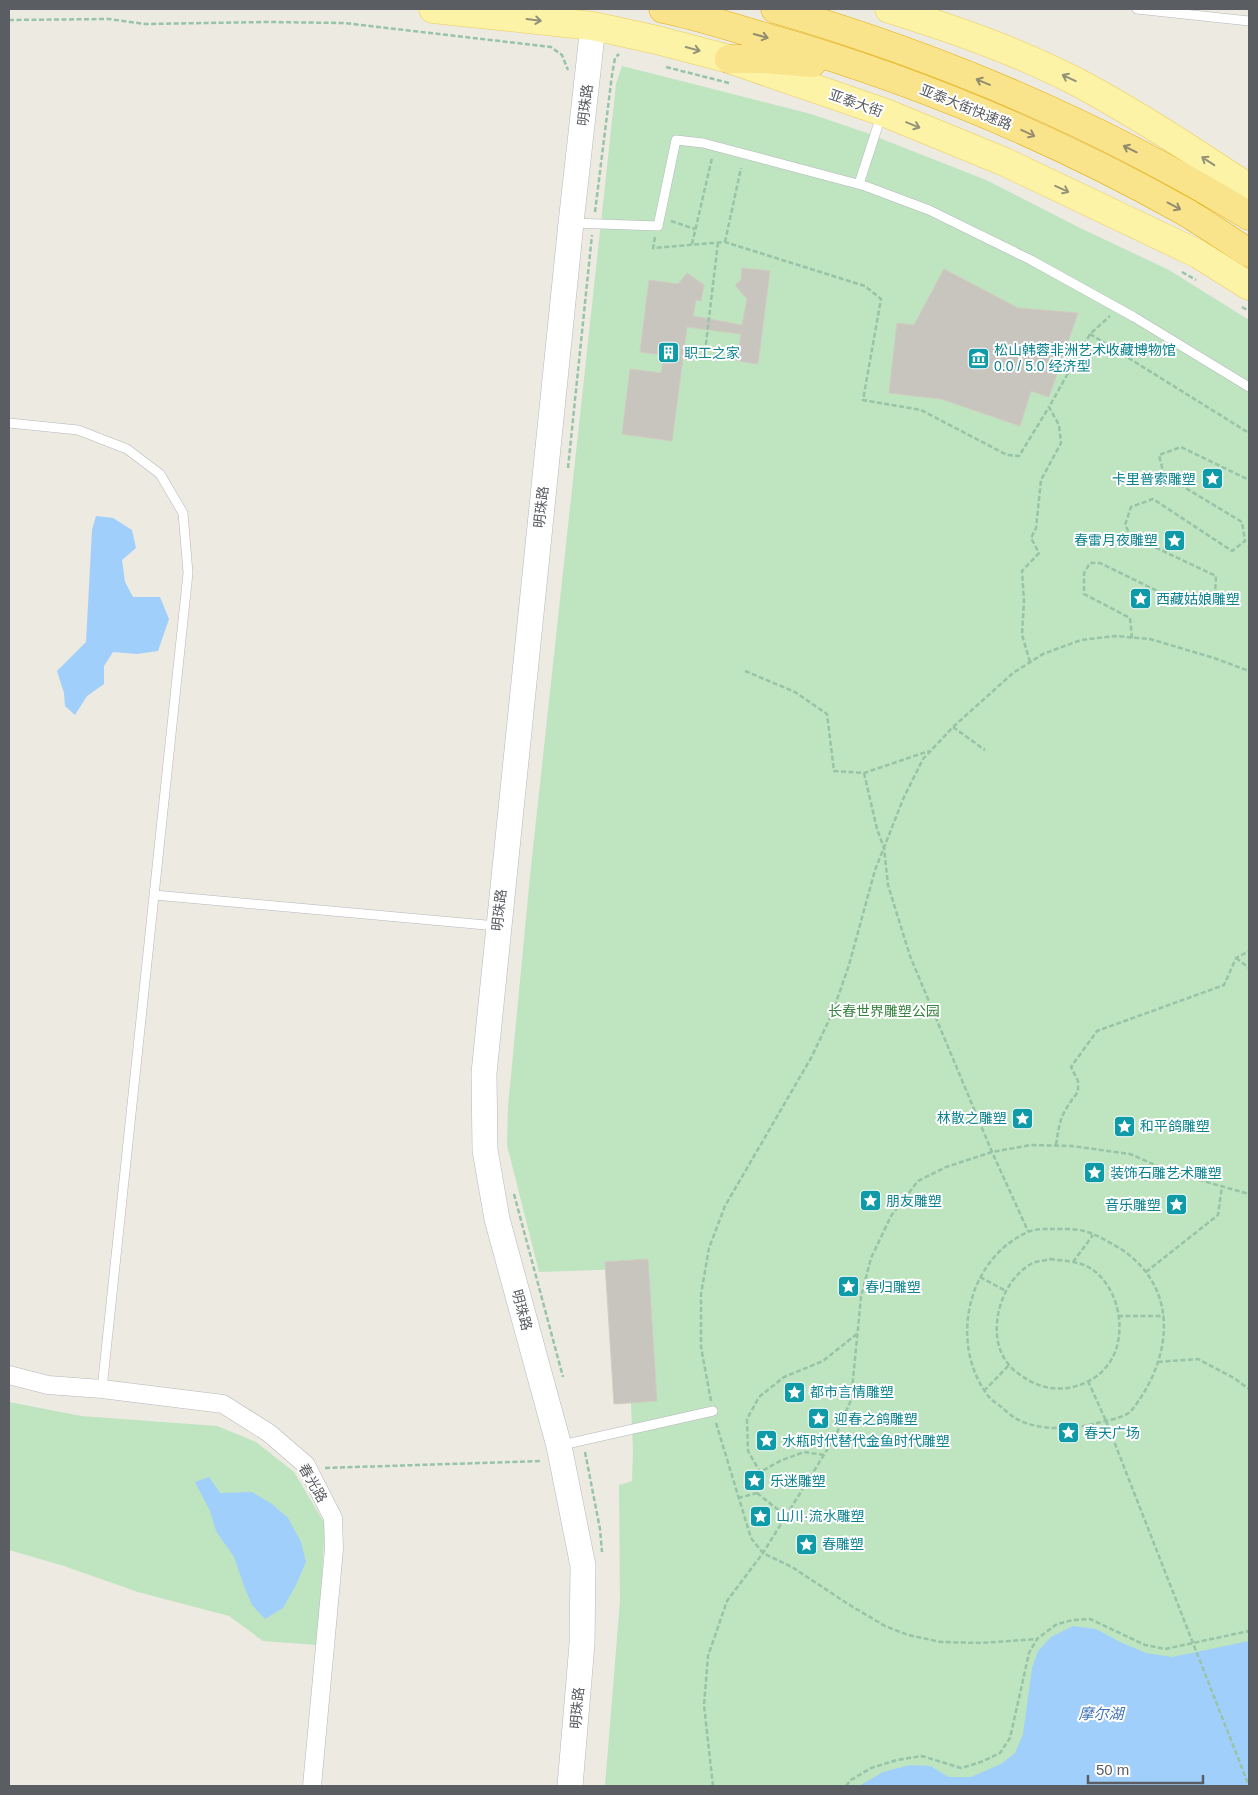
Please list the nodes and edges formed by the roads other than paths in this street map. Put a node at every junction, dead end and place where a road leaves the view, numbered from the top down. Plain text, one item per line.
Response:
1 (433, 9) edge
2 (663, 9) edge
3 (775, 9) edge
4 (837, 9) edge
5 (889, 9) edge
6 (1137, 9) edge
7 (1249, 21) edge
8 (593, 26) junction
9 (896, 47) junction
10 (867, 68) junction
11 (722, 69) junction
12 (883, 112) junction
13 (859, 184) junction
14 (1249, 188) edge
15 (1249, 216) edge
16 (582, 223) junction
17 (1249, 253) edge
18 (1249, 286) edge
19 (1249, 387) edge
20 (9, 423) edge
21 (154, 896) junction
22 (498, 926) junction
23 (9, 1375) edge
24 (102, 1389) junction
25 (713, 1411) road end
26 (553, 1454) junction
27 (312, 1786) edge
28 (570, 1786) edge

1 -> 8 main road, 亚泰大街
2 -> 10 highway, 亚泰大街快速路
3 - 9 highway, 亚泰大街快速路
4 - 9 highway
14 -> 5 main road
6 - 7 lane
8 -> 11 main road, 亚泰大街
8 - 16 street, 明珠路
15 -> 9 highway, 亚泰大街快速路
10 - 11 highway
10 -> 17 highway, 亚泰大街快速路
11 - 12 main road, 亚泰大街
12 - 13 lane
12 -> 18 main road, 亚泰大街
13 - 16 lane
13 - 19 lane
16 - 22 street, 明珠路
20 - 21 lane
21 - 22 lane
21 - 24 lane
22 - 26 street, 明珠路
23 - 24 street, 春光路
24 - 27 street, 春光路
25 - 26 lane
26 - 28 street, 明珠路

